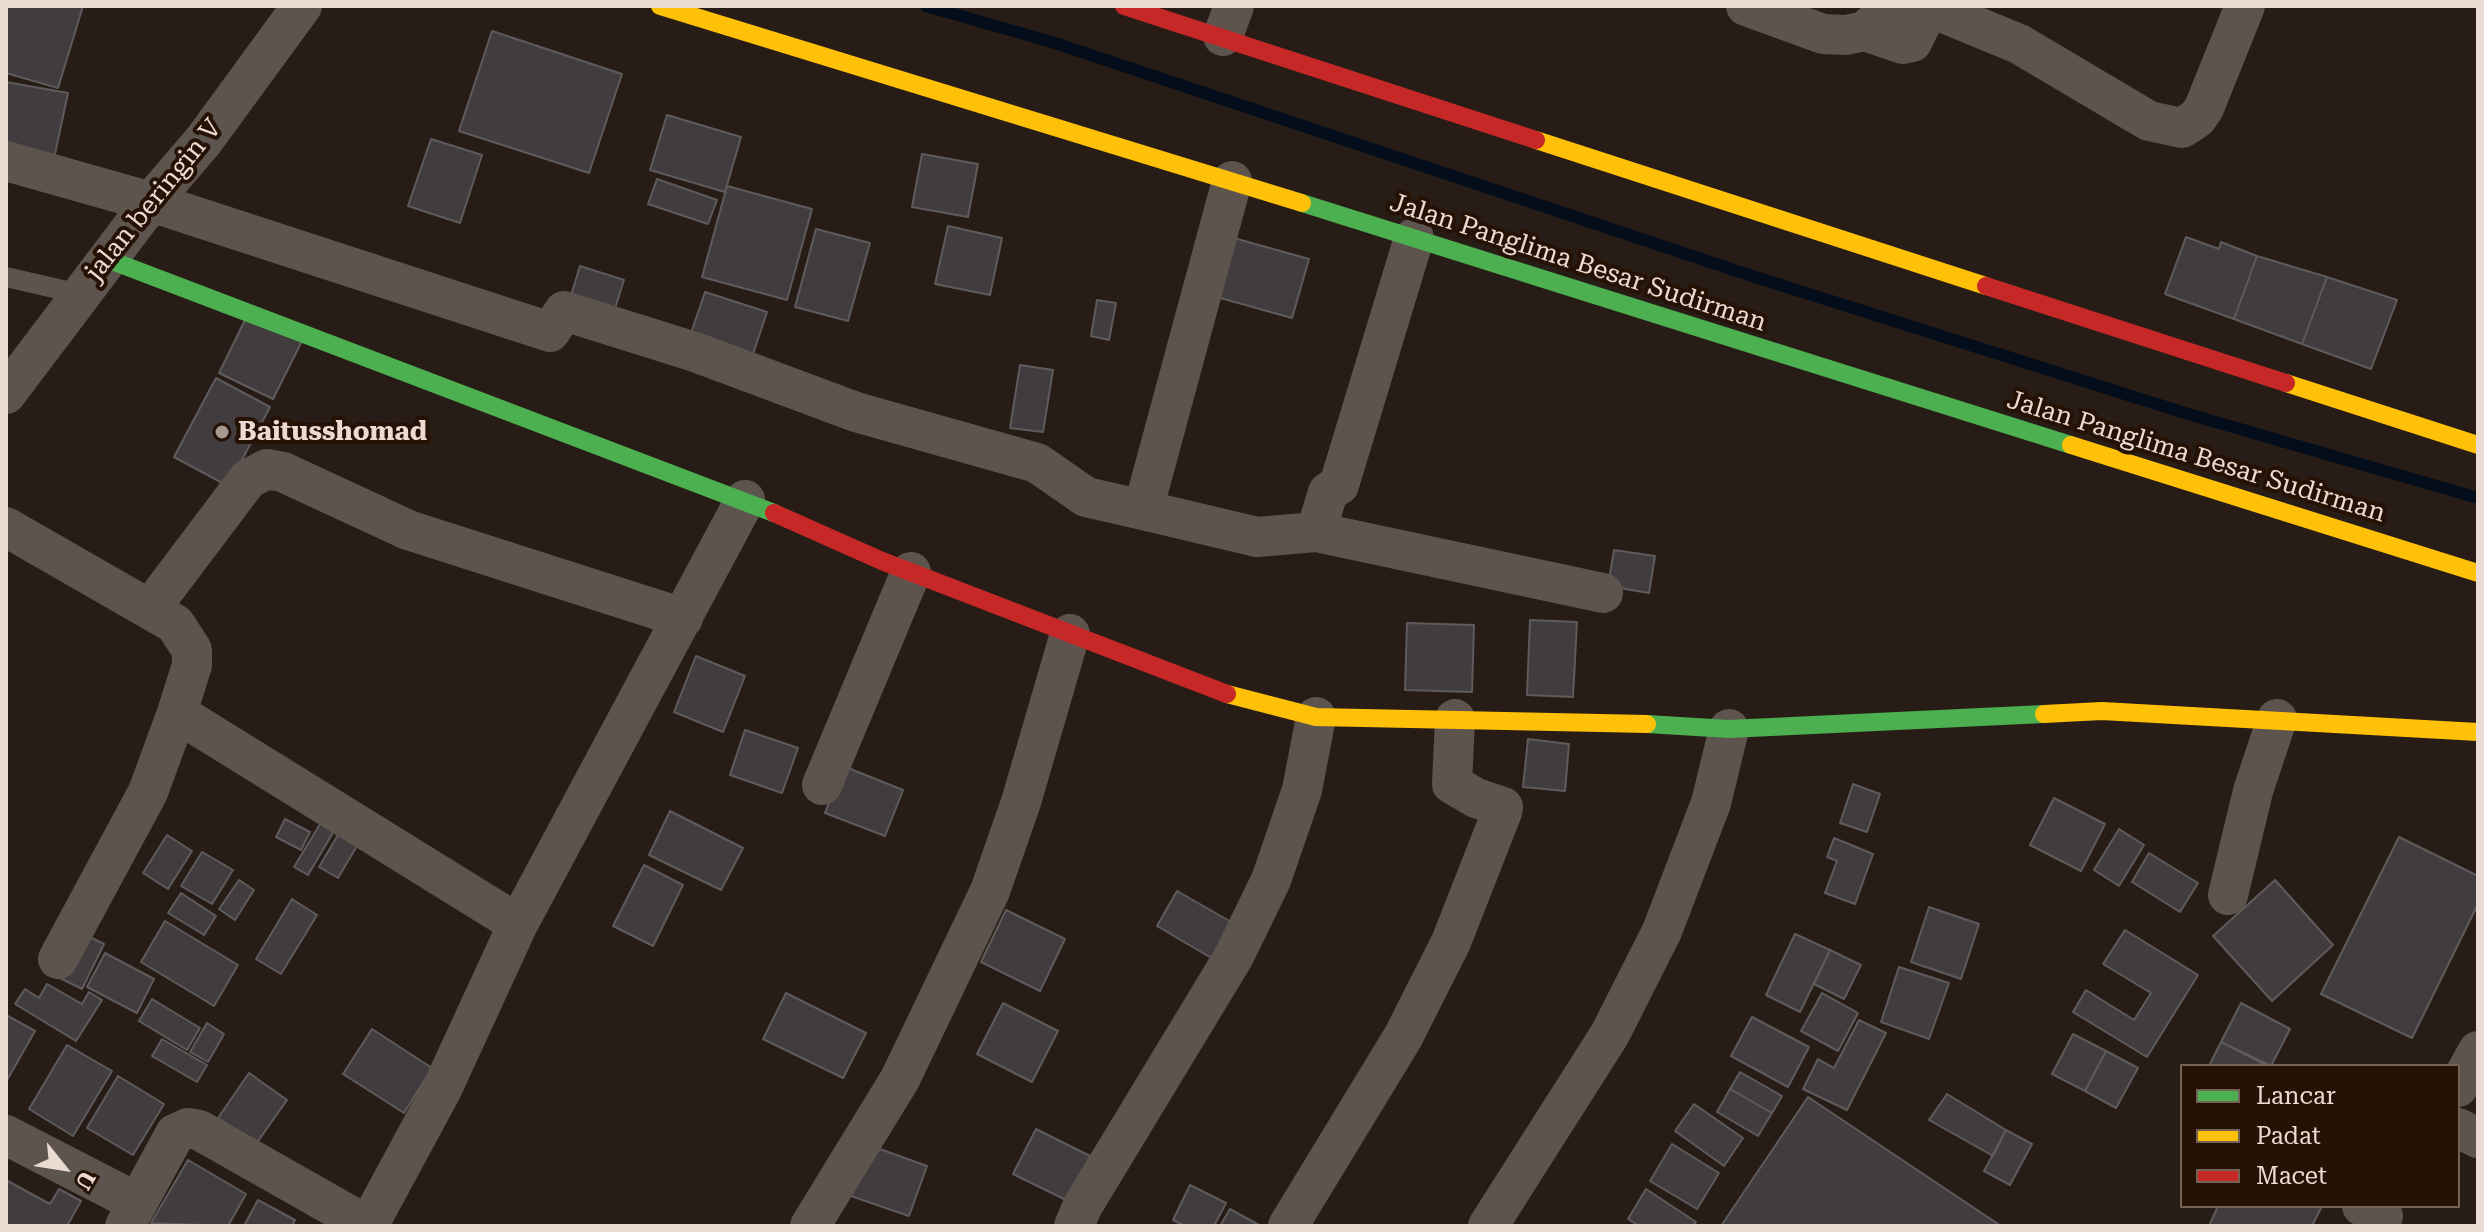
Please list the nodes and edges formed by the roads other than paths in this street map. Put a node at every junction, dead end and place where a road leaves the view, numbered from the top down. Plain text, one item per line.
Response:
1 (302, 6) edge
2 (660, 6) edge
3 (1124, 6) edge
4 (1746, 6) edge
5 (2245, 6) edge
6 (1974, 14) edge
7 (1879, 18) edge
8 (1229, 21) edge
9 (6, 161) edge
10 (1232, 181) junction
11 (151, 202) junction
12 (1414, 238) junction
13 (107, 259) junction
14 (6, 277) edge
15 (80, 294) junction
16 (6, 394) edge
17 (2478, 445) edge
18 (745, 500) junction
19 (1143, 510) junction
20 (6, 527) edge
21 (1316, 532) junction
22 (911, 572) junction
23 (2478, 573) edge
24 (1603, 593) dead end
25 (150, 609) junction
26 (683, 618) junction
27 (1070, 634) junction
28 (177, 713) junction
29 (1316, 717) junction
30 (1455, 719) junction
31 (2277, 719) junction
32 (1729, 729) junction
33 (2478, 732) edge
34 (822, 785) dead end
35 (2228, 895) dead end
36 (518, 924) junction
37 (58, 959) dead end
38 (2478, 1051) edge
39 (2460, 1083) edge
40 (2460, 1129) edge
41 (6, 1135) edge
42 (2478, 1138) edge
43 (130, 1214) edge
44 (368, 1226) edge
45 (810, 1226) edge
46 (1074, 1226) edge
47 (1288, 1226) edge
48 (1488, 1226) edge

1 - 11 street, jalan beringin V
2 - 10 main road, Jalan Panglima Besar Sudirman
3 - 8 main road
4 - 7 street
5 - 6 street
6 - 7 street
8 - 17 main road
9 - 11 street
10 - 12 main road, Jalan Panglima Besar Sudirman
10 - 19 street
11 - 13 street, jalan beringin V
11 - 19 street
12 - 21 street
12 - 23 main road, Jalan Panglima Besar Sudirman
13 - 15 street, jalan beringin V
13 - 18 main road
14 - 15 lane
15 - 16 street, jalan beringin V
18 - 22 main road
18 - 26 street
19 - 21 street
20 - 25 street
21 - 24 street
22 - 27 main road
22 - 34 street
25 - 26 street
25 - 28 street
26 - 36 street
27 - 29 main road
27 - 45 street
28 - 36 street
28 - 37 street
29 - 30 main road
29 - 46 street
30 - 32 main road
30 - 47 street
31 - 32 main road
31 - 33 main road
31 - 35 street
32 - 48 street
36 - 44 street
38 - 39 street
40 - 42 street
41 - 43 street
43 - 44 street

